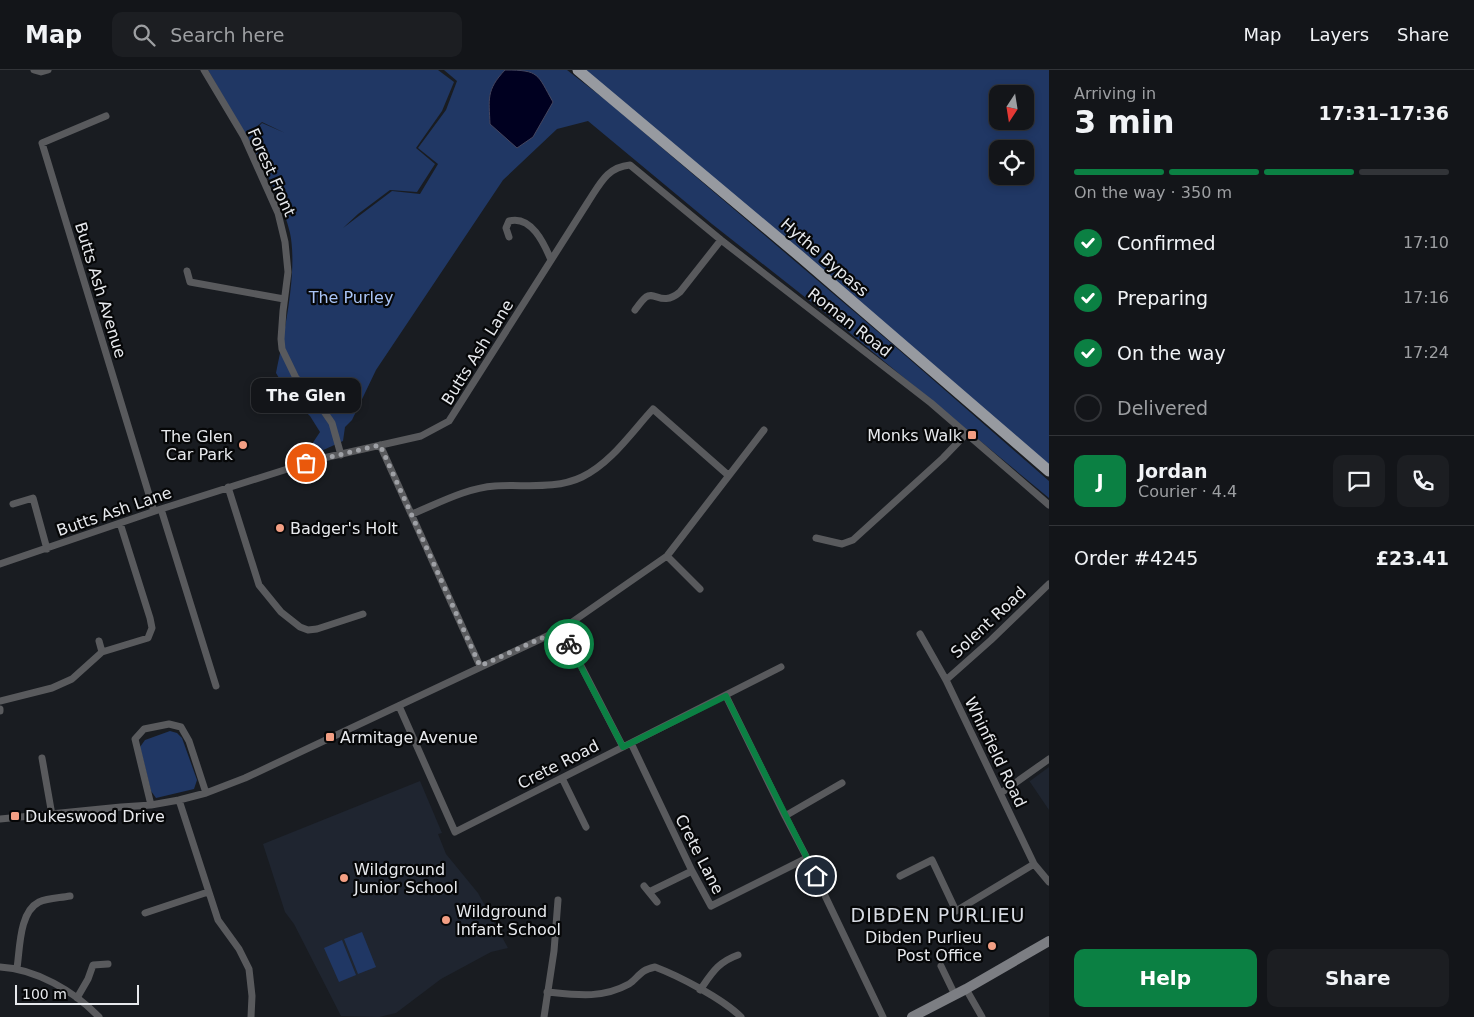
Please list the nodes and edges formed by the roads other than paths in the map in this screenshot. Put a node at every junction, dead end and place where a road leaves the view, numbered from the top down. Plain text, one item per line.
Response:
1 (34, 70) edge
2 (48, 70) edge
3 (204, 70) edge
4 (578, 70) edge
5 (106, 116) dead end
6 (630, 165) joint
7 (509, 237) dead end
8 (721, 240) junction
9 (551, 260) junction
10 (187, 271) dead end
11 (284, 299) junction
12 (635, 310) dead end
13 (764, 430) dead end
14 (966, 433) junction
15 (380, 445) junction
16 (341, 455) junction
17 (1049, 471) edge
18 (728, 475) junction
19 (228, 487) junction
20 (13, 504) dead end
21 (1049, 504) edge
22 (158, 510) junction
23 (412, 514) junction
24 (120, 523) junction
25 (816, 538) dead end
26 (47, 549) junction
27 (667, 556) junction
28 (0, 564) edge
29 (1049, 584) edge
30 (700, 589) dead end
31 (363, 614) dead end
32 (562, 629) junction
33 (920, 634) dead end
34 (99, 641) dead end
35 (102, 652) junction
36 (480, 666) junction
37 (782, 667) dead end
38 (946, 680) junction
39 (216, 686) dead end
40 (726, 696) junction
41 (0, 702) edge
42 (399, 706) junction
43 (631, 743) junction
44 (623, 747) junction
45 (42, 758) dead end
46 (1049, 759) edge
47 (562, 778) junction
48 (842, 783) dead end
49 (206, 793) junction
50 (1001, 794) junction
51 (179, 800) junction
52 (151, 805) junction
53 (52, 815) junction
54 (785, 816) junction
55 (0, 819) edge
56 (586, 827) dead end
57 (807, 858) junction
58 (1034, 864) junction
59 (692, 871) junction
60 (900, 876) dead end
61 (1049, 882) edge
62 (644, 886) dead end
63 (208, 892) junction
64 (649, 892) junction
65 (70, 896) dead end
66 (558, 900) dead end
67 (657, 902) dead end
68 (145, 913) dead end
69 (1049, 941) edge
70 (738, 955) dead end
71 (108, 964) dead end
72 (941, 966) dead end
73 (0, 967) edge
74 (17, 968) junction
75 (966, 989) junction
76 (700, 990) junction
77 (547, 992) junction
78 (954, 995) junction
79 (77, 998) junction
80 (99, 1017) edge
81 (251, 1017) edge
82 (544, 1017) edge
83 (741, 1017) edge
84 (883, 1017) edge
85 (912, 1017) edge
86 (982, 1017) edge

1 - 2 street
3 - 11 street, Forest Front
4 - 17 main road, Hythe Bypass
5 - 22 street, Butts Ash Avenue
6 - 8 street, Roman Road
6 - 9 street, Butts Ash Lane
7 - 9 street
8 - 12 street
8 - 14 street, Roman Road
9 - 15 street, Butts Ash Lane
10 - 11 street
11 - 16 street, Forest Front
13 - 18 street
14 - 21 street, Roman Road
14 - 25 street
15 - 16 street, Butts Ash Lane
15 - 23 street
16 - 19 street, Butts Ash Lane
18 - 23 street
18 - 27 street
19 - 22 street, Butts Ash Lane
19 - 31 street
20 - 26 street
22 - 24 street, Butts Ash Lane
22 - 39 street
23 - 36 street
24 - 26 street, Butts Ash Lane
24 - 35 street
26 - 28 street, Butts Ash Lane
27 - 30 street
27 - 32 street
29 - 38 street, Solent Road
32 - 36 street
32 - 44 street
33 - 38 street, Whinfield Road
34 - 35 street
35 - 41 street
36 - 42 street
37 - 40 street, Crete Road
38 - 50 street, Whinfield Road
40 - 43 street, Crete Road
40 - 54 street
42 - 47 street, Crete Road
42 - 49 street
43 - 44 street, Crete Road
43 - 59 street, Crete Lane
44 - 47 street, Crete Road
45 - 53 street
46 - 50 street
47 - 56 street
48 - 54 street
49 - 51 street
49 - 52 street
50 - 58 street, Whinfield Road
51 - 52 street
51 - 63 street
52 - 53 street
53 - 55 street
54 - 57 street
57 - 59 street, Crete Lane
57 - 84 street
58 - 60 street
58 - 61 street, Whinfield Road
59 - 64 street
62 - 64 street
63 - 68 street
63 - 81 street
64 - 67 street
65 - 74 street
66 - 77 street
69 - 75 street
70 - 76 street
71 - 79 street
72 - 78 street
73 - 74 street
74 - 79 street
75 - 78 street
75 - 86 street
76 - 77 street
76 - 83 street
77 - 82 street
78 - 85 street
79 - 80 street

